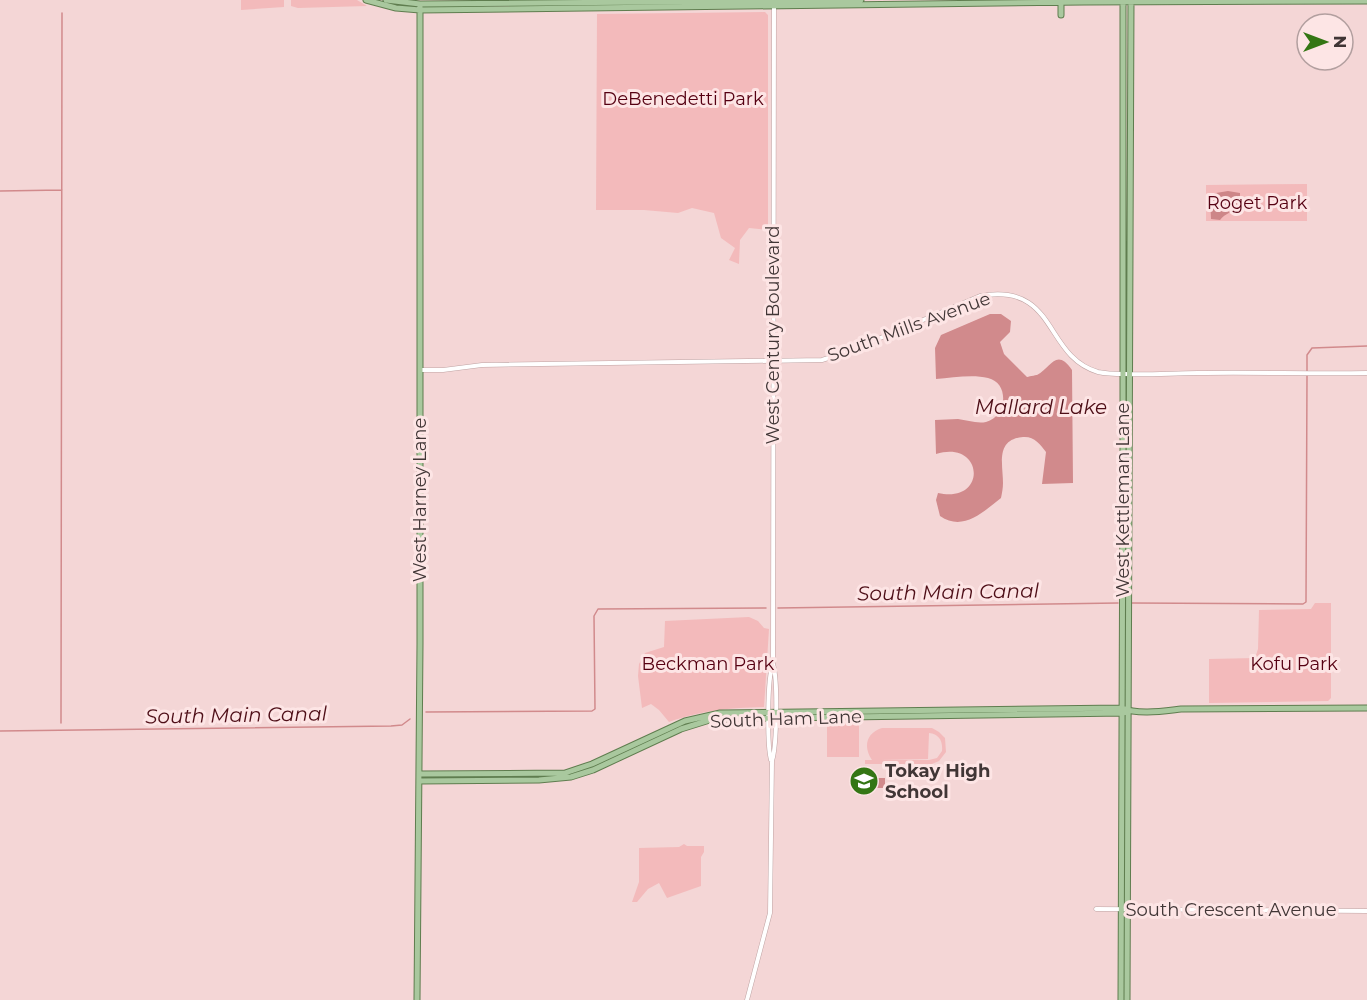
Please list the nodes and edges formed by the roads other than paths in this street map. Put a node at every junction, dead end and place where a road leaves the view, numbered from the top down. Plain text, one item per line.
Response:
1 (366, 0) edge
2 (386, 0) edge
3 (861, 0) edge
4 (1062, 1) edge
5 (1123, 1) edge
6 (1131, 1) edge
7 (1293, 1) edge
8 (1367, 1) edge
9 (774, 2) edge
10 (560, 3) junction
11 (420, 5) edge
12 (530, 9) junction
13 (1061, 15) dead end
14 (774, 361) junction
15 (419, 370) junction
16 (1367, 373) edge
17 (1127, 374) junction
18 (1126, 503) junction
19 (1367, 708) edge
20 (1124, 711) junction
21 (772, 715) junction
22 (420, 774) junction
23 (419, 781) junction
24 (1096, 909) dead end
25 (1124, 910) junction
26 (1367, 911) edge
27 (417, 1000) edge
28 (747, 1000) edge
29 (1124, 1000) edge

1 - 11 main road
2 - 11 main road
3 - 9 main road
4 - 5 main road
4 - 9 main road
4 - 13 main road
5 - 6 main road
5 - 17 main road, West Kettleman Lane
6 - 7 main road
6 - 17 main road, West Kettleman Lane
7 - 8 main road
9 - 10 main road
9 - 12 main road
9 - 14 street, West Century Boulevard
10 - 11 main road
10 - 12 main road
11 - 12 main road
11 - 15 main road, West Harney Lane
14 - 15 street, South Mills Avenue
14 - 17 street, South Mills Avenue
14 - 21 street, West Century Boulevard
15 - 22 main road, West Harney Lane
16 - 17 street, South Mills Avenue
17 - 18 main road, West Kettleman Lane
17 - 18 main road, West Kettleman Lane
18 - 20 main road, West Kettleman Lane
18 - 20 main road, West Kettleman Lane
19 - 20 main road, South Ham Lane
20 - 21 main road, South Ham Lane
20 - 25 main road, West Kettleman Lane
21 - 22 main road, South Ham Lane
21 - 23 main road, South Ham Lane
21 - 28 street, West Century Boulevard
22 - 23 main road, West Harney Lane
23 - 27 main road, West Harney Lane
24 - 25 street, South Crescent Avenue
25 - 26 street, South Crescent Avenue
25 - 29 main road, West Kettleman Lane
25 - 29 main road, West Kettleman Lane

